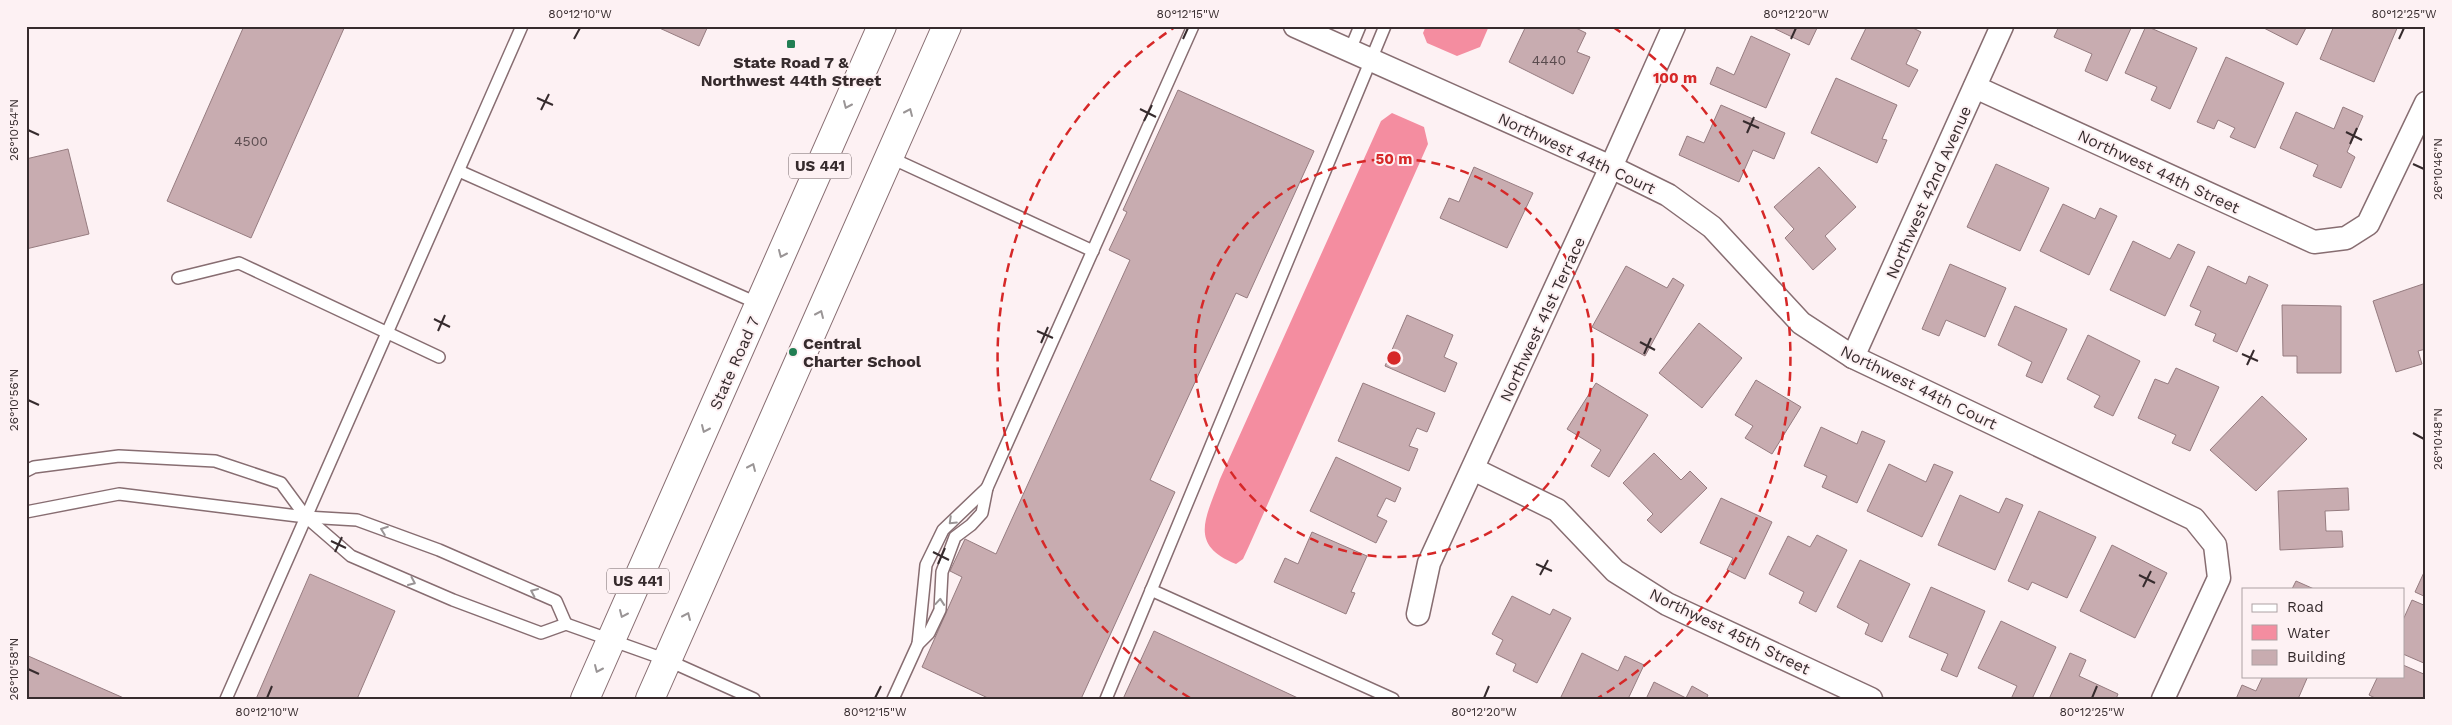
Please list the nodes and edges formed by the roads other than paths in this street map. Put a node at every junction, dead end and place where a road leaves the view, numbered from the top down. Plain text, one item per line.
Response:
1 (522, 26) edge
2 (882, 26) edge
3 (947, 26) edge
4 (1193, 26) edge
5 (1295, 26) edge
6 (1360, 26) edge
7 (1385, 26) edge
8 (1674, 26) edge
9 (2002, 26) edge
10 (1350, 50) junction
11 (1371, 59) junction
12 (1975, 87) junction
13 (2426, 103) edge
14 (889, 157) junction
15 (1611, 167) junction
16 (459, 170) junction
17 (1093, 251) junction
18 (178, 278) dead end
19 (760, 304) junction
20 (387, 334) junction
21 (439, 357) dead end
22 (1853, 357) junction
23 (1473, 469) junction
24 (26, 471) edge
25 (987, 488) junction
26 (26, 512) edge
27 (306, 516) junction
28 (1151, 590) junction
29 (1418, 614) dead end
30 (566, 624) junction
31 (612, 639) junction
32 (918, 644) junction
33 (667, 660) junction
34 (226, 699) edge
35 (585, 699) edge
36 (650, 699) edge
37 (754, 699) edge
38 (893, 699) edge
39 (1106, 699) edge
40 (1393, 699) edge
41 (1871, 699) edge
42 (2163, 699) edge

1 - 16 lane
2 -> 19 main road, State Road 7 / US 441
14 -> 3 main road
4 - 17 lane
5 - 10 street, Northwest 44th Court
6 - 10 lane
7 - 11 lane
8 - 15 street, Northwest 41st Terrace
9 - 12 street, Northwest 42nd Avenue
10 - 11 street, Northwest 44th Court
11 - 15 street, Northwest 44th Court
11 - 28 lane
12 - 13 street, Northwest 44th Street
12 - 22 street, Northwest 42nd Avenue
14 - 17 lane
33 -> 14 main road
15 - 22 street, Northwest 44th Court
15 - 23 street, Northwest 41st Terrace
16 - 19 lane
16 - 20 lane
17 - 25 lane
18 - 20 lane
19 -> 31 main road, State Road 7 / US 441
20 - 21 lane
20 - 27 lane
22 - 42 street, Northwest 44th Court
23 - 29 street, Northwest 41st Terrace
23 - 41 street, Northwest 45th Street
24 - 27 lane
32 -> 25 lane
25 -> 32 lane
26 - 27 lane
30 -> 27 lane
27 -> 30 lane
27 - 34 lane
28 - 39 lane
28 - 40 lane
30 - 31 lane
31 - 33 lane
31 -> 35 main road, State Road 7 / US 441
32 - 38 lane
33 - 36 main road
33 - 37 lane

